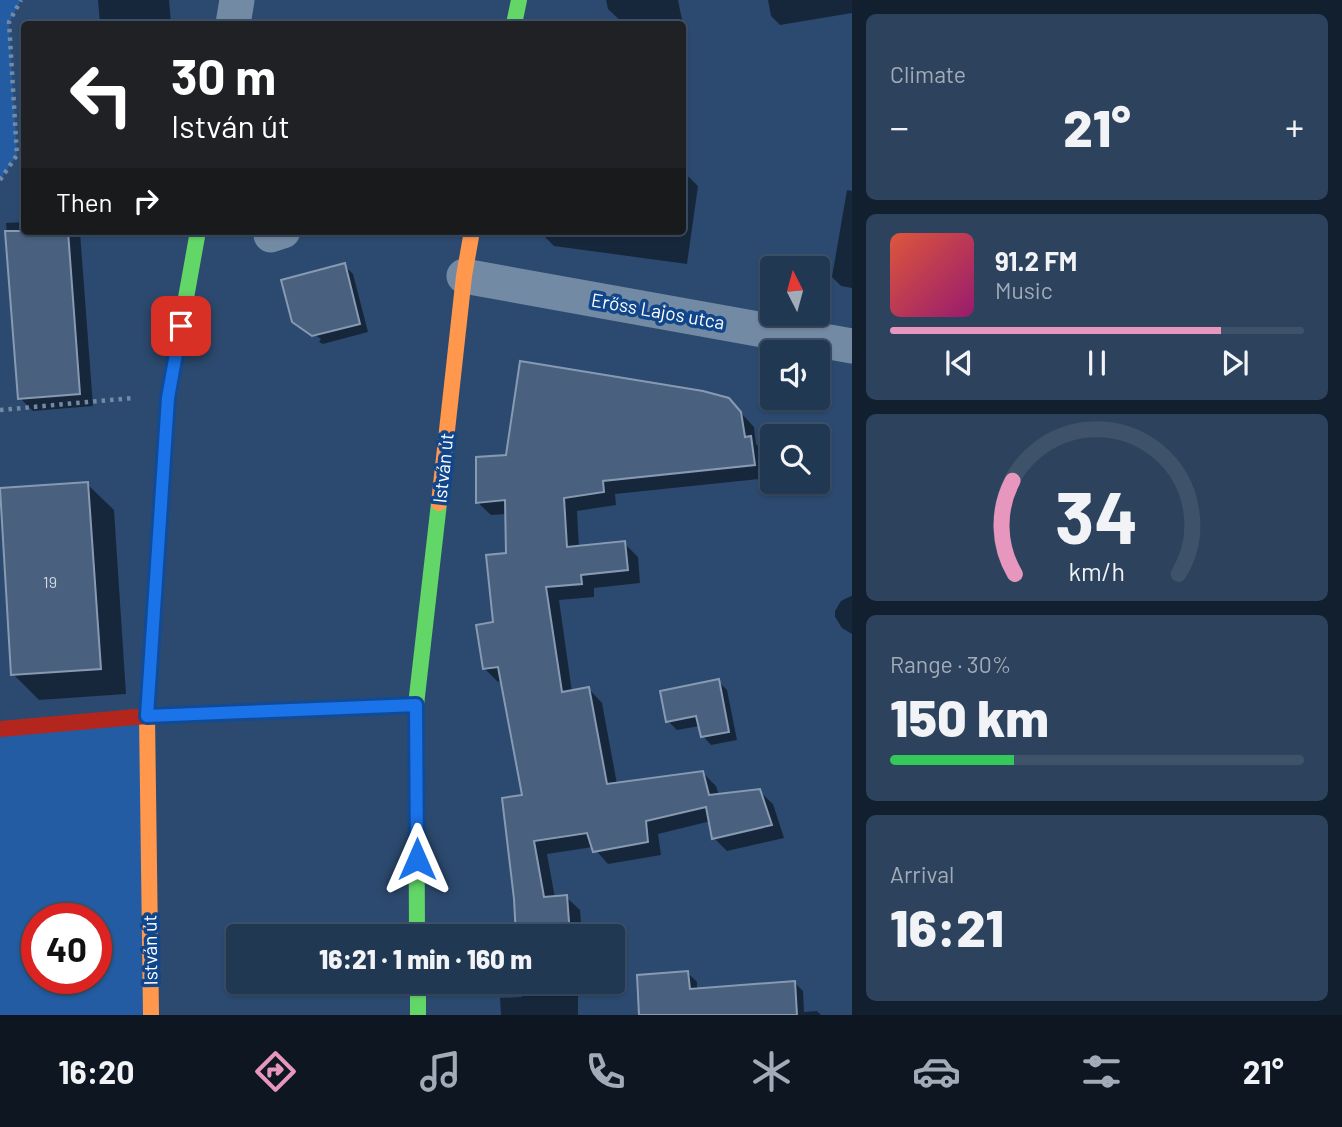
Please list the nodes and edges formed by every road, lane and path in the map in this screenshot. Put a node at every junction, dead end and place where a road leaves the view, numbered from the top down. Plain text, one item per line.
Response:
1 (21, 0) edge
2 (237, 0) edge
3 (519, 0) edge
4 (234, 21) edge
5 (515, 21) edge
6 (0, 180) edge
7 (197, 235) edge
8 (471, 235) edge
9 (464, 275) junction
10 (852, 345) edge
11 (168, 398) junction
12 (0, 410) edge
13 (416, 705) junction
14 (147, 716) junction
15 (0, 729) edge
16 (418, 924) edge
17 (418, 994) edge
18 (151, 1015) edge
19 (418, 1015) edge

1 - 6 path
2 - 4 street
3 - 5 street
7 - 11 street, István út
8 - 9 street, István út
9 - 10 street, Erőss Lajos utca
9 - 13 street, István út
11 - 12 path
11 - 14 street, István út
13 - 14 street
13 - 16 street, István út
14 - 15 street
14 - 18 street, István út
17 - 19 street

